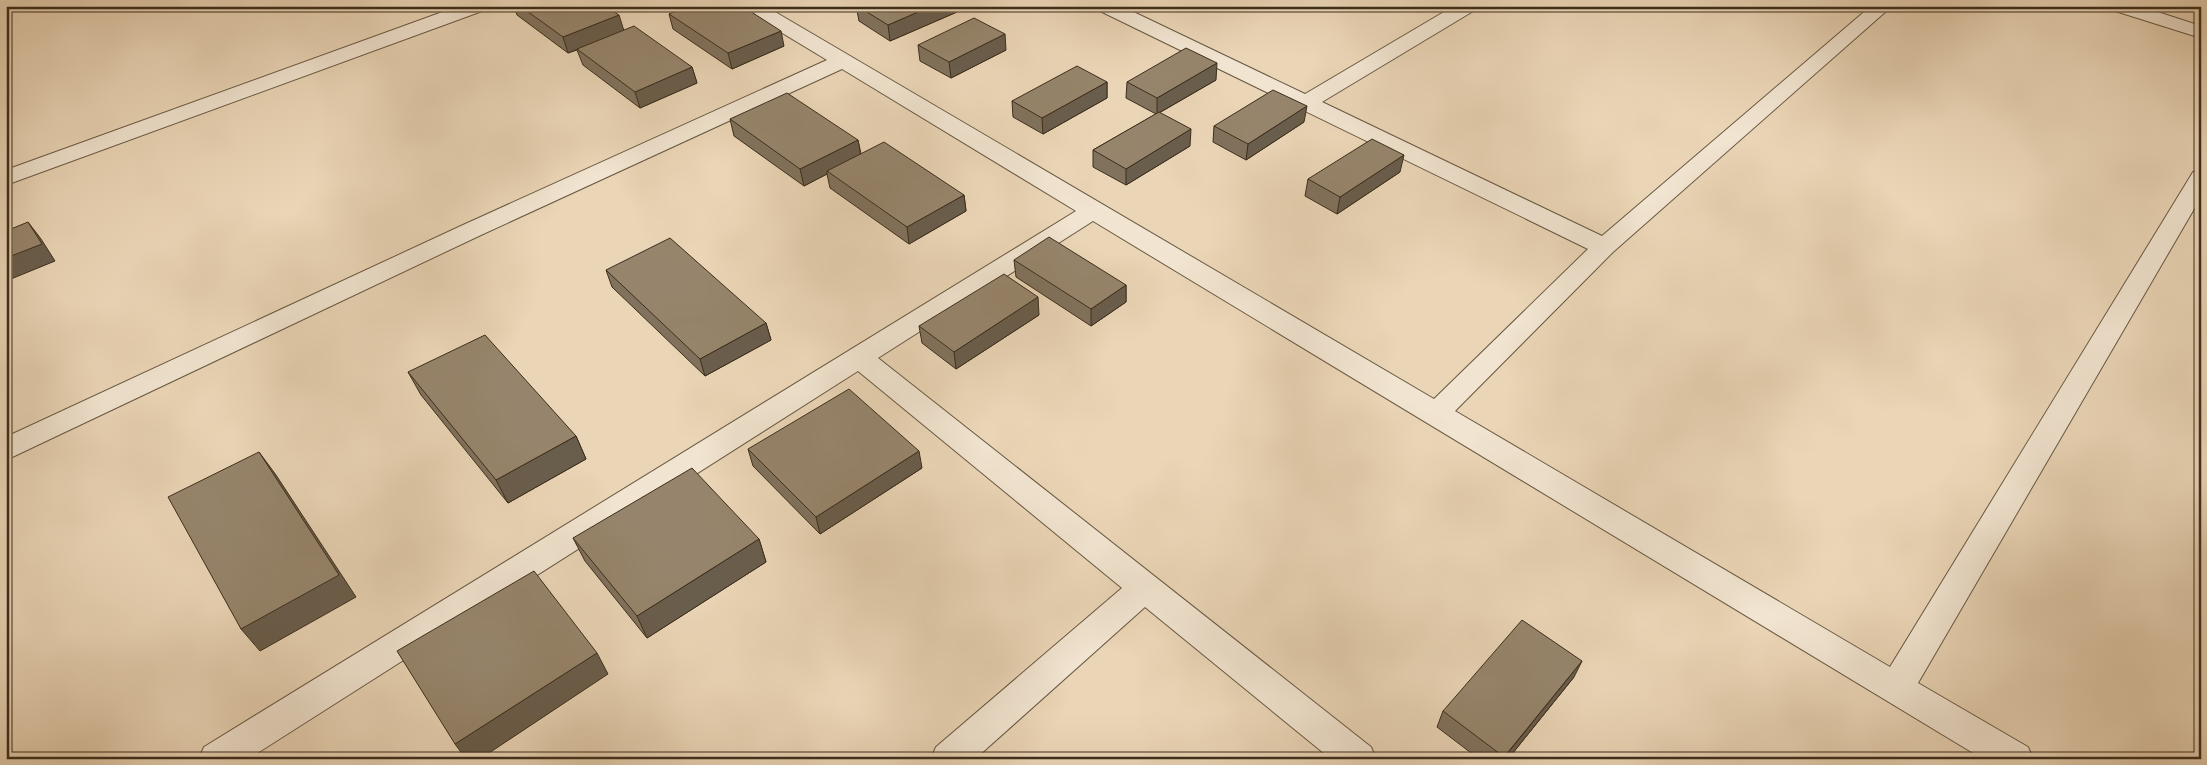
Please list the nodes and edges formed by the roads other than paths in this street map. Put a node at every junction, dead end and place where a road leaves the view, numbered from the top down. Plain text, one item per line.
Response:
1 (437, 6) edge
2 (478, 6) edge
3 (751, 6) edge
4 (1105, 6) edge
5 (1468, 6) edge
6 (1883, 6) edge
7 (2118, 6) edge
8 (2201, 32) edge
9 (842, 60) junction
10 (1306, 103) junction
11 (6, 162) edge
12 (2201, 177) edge
13 (6, 178) edge
14 (1094, 210) junction
15 (1604, 247) junction
16 (858, 356) junction
17 (1435, 414) junction
18 (6, 449) edge
19 (1144, 588) junction
20 (1896, 688) junction
21 (217, 759) edge
22 (949, 759) edge
23 (1358, 759) edge
24 (2015, 759) edge

1 - 11 street
2 - 13 street
3 - 9 street
4 - 10 street
5 - 10 street
6 - 15 street
7 - 8 street
9 - 14 street
9 - 18 street
10 - 15 street
12 - 20 street
14 - 16 street
14 - 17 street
15 - 17 street
16 - 19 street
16 - 21 street
17 - 20 street
19 - 22 street
19 - 23 street
20 - 24 street

